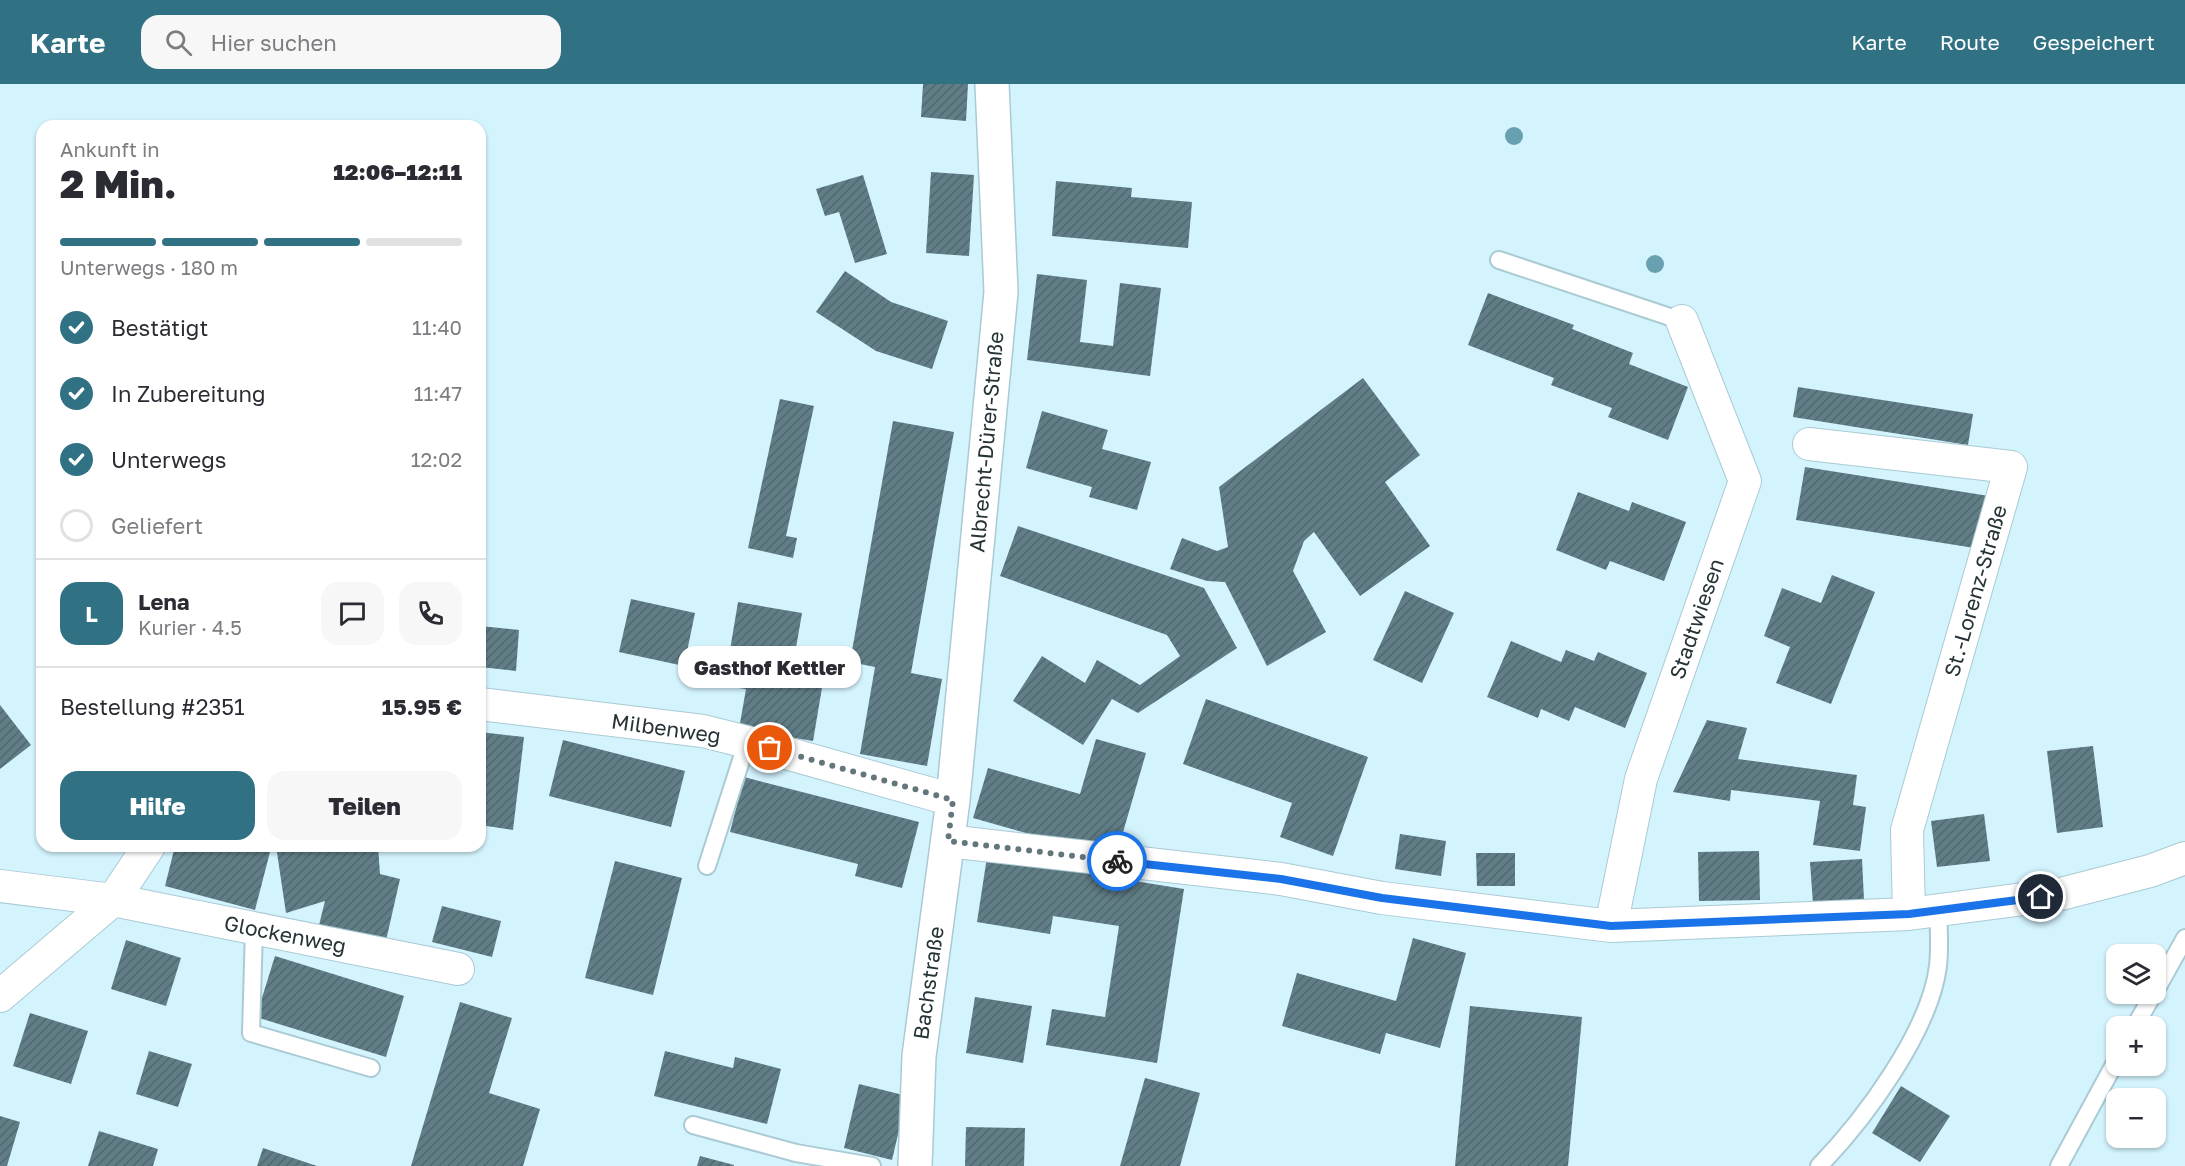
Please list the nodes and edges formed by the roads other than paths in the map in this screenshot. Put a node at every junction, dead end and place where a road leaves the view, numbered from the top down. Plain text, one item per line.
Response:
1 (992, 84) edge
2 (1499, 260) dead end
3 (1682, 321) joint
4 (1809, 444) dead end
5 (486, 705) edge
6 (747, 742) junction
7 (953, 800) junction
8 (948, 841) junction
9 (144, 852) edge
10 (2185, 858) edge
11 (706, 866) dead end
12 (0, 886) edge
13 (113, 900) junction
14 (1923, 912) junction
15 (1611, 926) junction
16 (254, 928) junction
17 (2185, 938) edge
18 (458, 969) dead end
19 (2166, 972) edge
20 (0, 996) edge
21 (371, 1068) dead end
22 (2108, 1076) edge
23 (693, 1125) dead end
24 (872, 1166) edge
25 (915, 1166) edge
26 (1819, 1166) edge
27 (2059, 1166) edge

1 - 7 street, Albrecht-Dürer-Straße
2 - 3 lane
3 - 15 street, Stadtwiesen
4 - 14 street, St.-Lorenz-Straße
5 - 6 street, Milbenweg
6 - 7 street, Milbenweg
6 - 11 lane
7 - 8 street, Bachstraße
8 - 15 street
8 - 25 street, Bachstraße
9 - 13 street
10 - 14 street
12 - 13 street
13 - 16 street, Glockenweg
13 - 20 street
14 - 15 street
14 - 26 lane
16 - 18 street, Glockenweg
16 - 21 lane
17 - 19 lane
22 - 27 lane
23 - 24 lane

